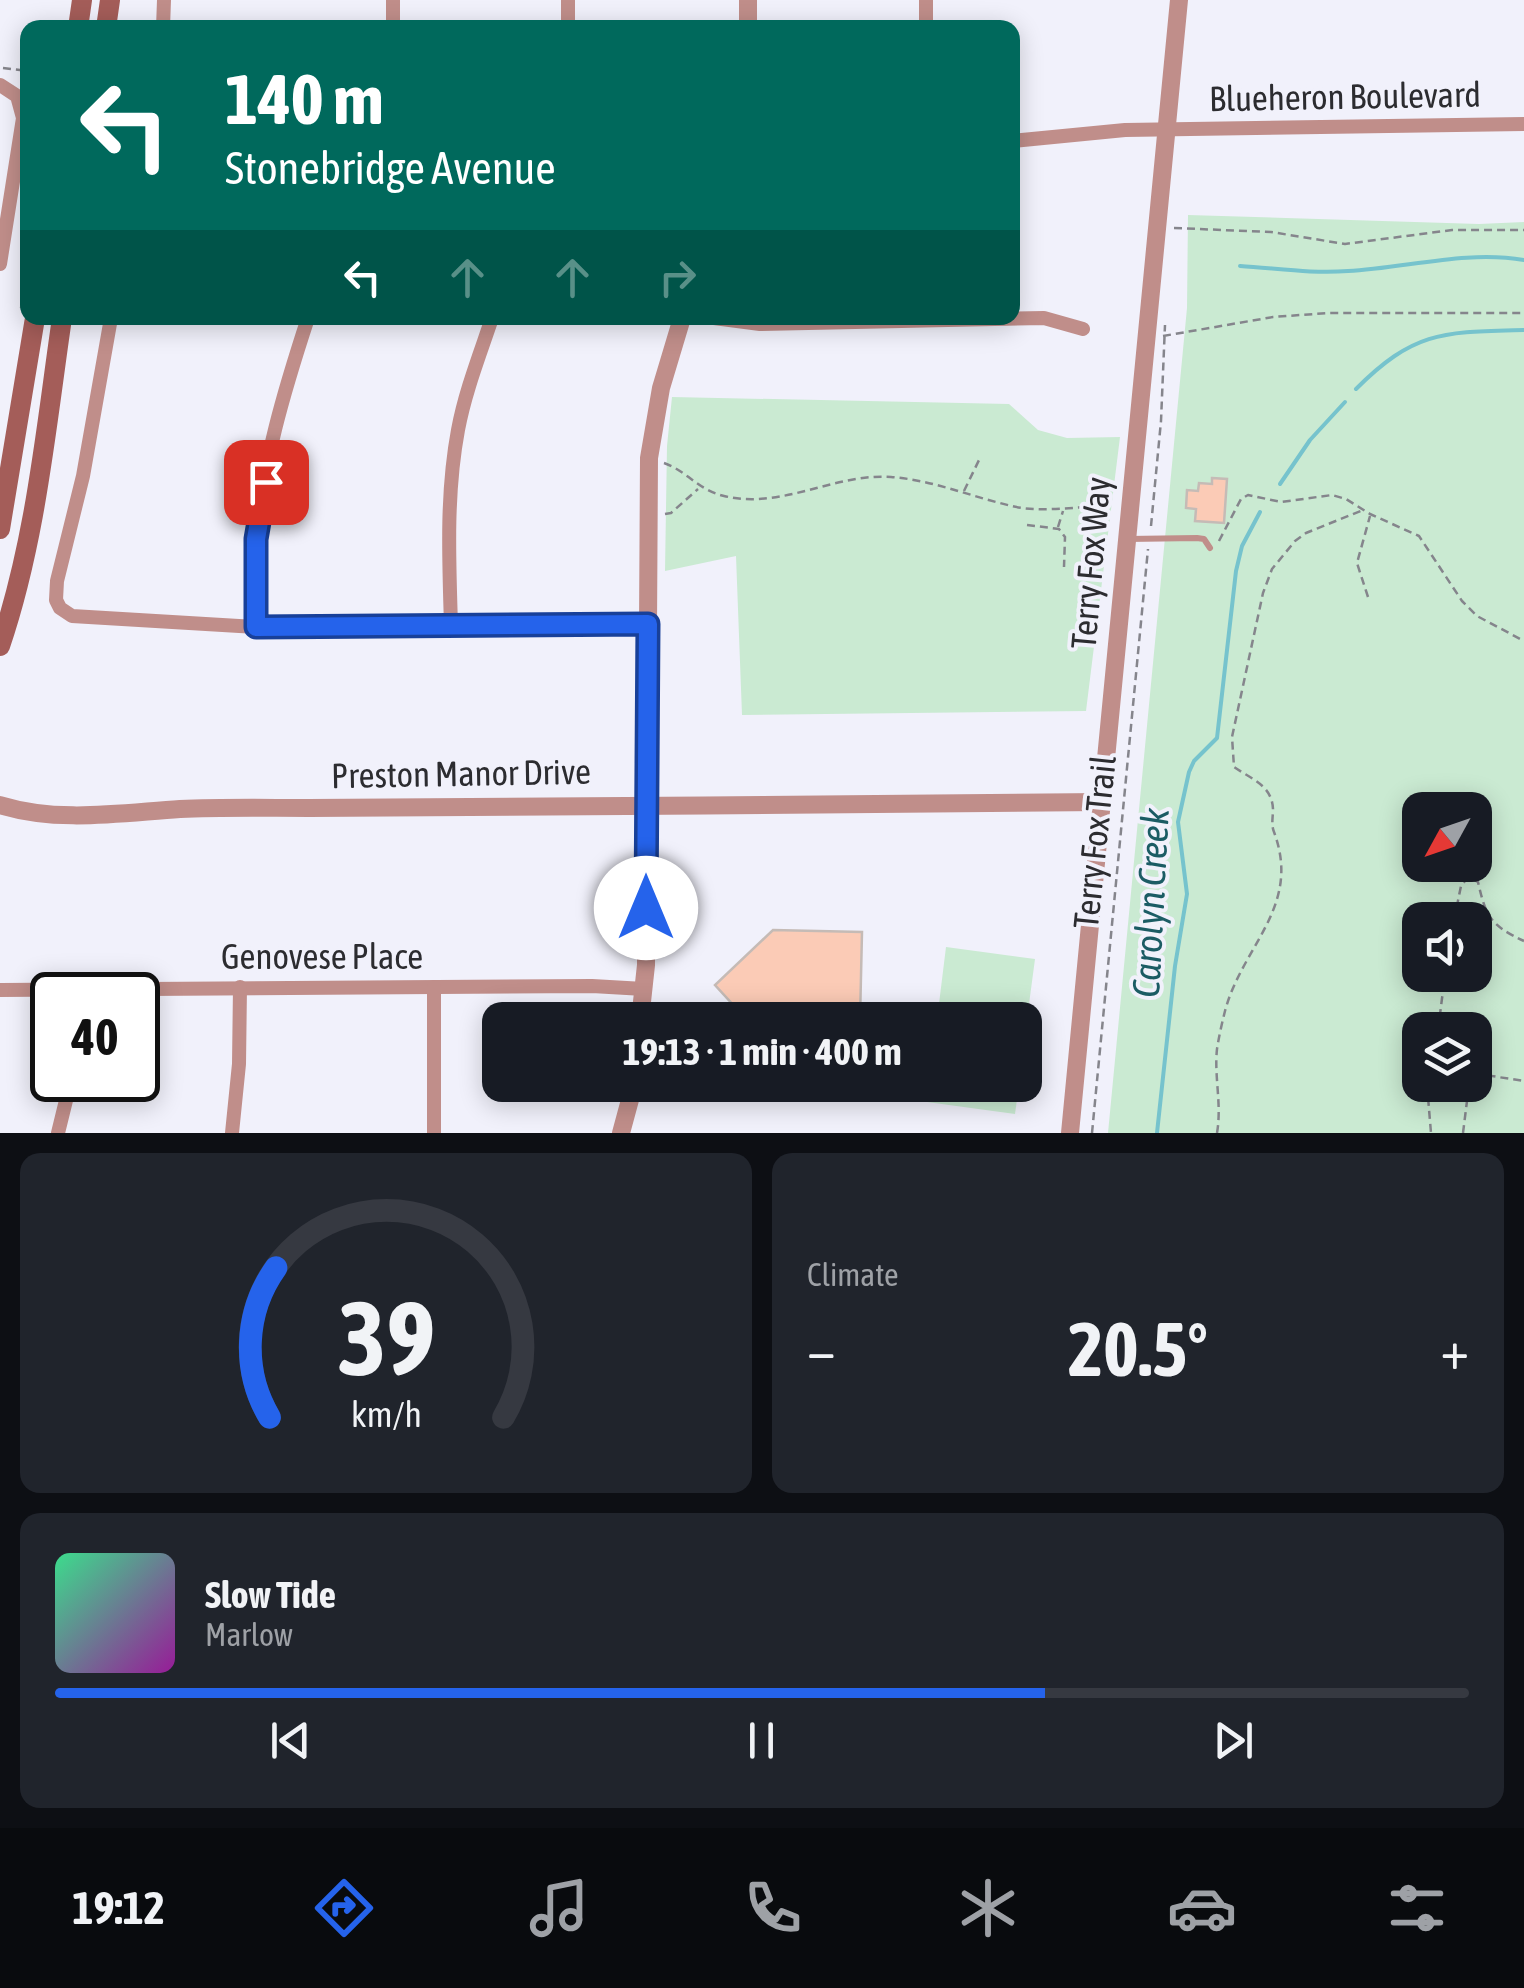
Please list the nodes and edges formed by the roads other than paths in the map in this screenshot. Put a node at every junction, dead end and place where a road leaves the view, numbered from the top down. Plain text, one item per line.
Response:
1 (1179, 0) edge
2 (0, 85) edge
3 (20, 107) edge
4 (1524, 124) edge
5 (1166, 131) junction
6 (20, 137) edge
7 (1020, 139) edge
8 (0, 264) edge
9 (1020, 319) edge
10 (34, 325) edge
11 (61, 325) edge
12 (109, 325) edge
13 (306, 325) edge
14 (490, 325) edge
15 (680, 325) edge
16 (1082, 329) dead end
17 (0, 530) edge
18 (1127, 538) junction
19 (1210, 548) road end
20 (648, 624) junction
21 (451, 625) junction
22 (256, 627) junction
23 (0, 646) edge
24 (1103, 802) junction
25 (647, 805) junction
26 (0, 806) edge
27 (434, 986) junction
28 (240, 987) junction
29 (160, 989) edge
30 (0, 990) edge
31 (30, 990) edge
32 (644, 990) junction
33 (642, 1002) edge
34 (66, 1102) edge
35 (629, 1102) edge
36 (58, 1133) edge
37 (232, 1133) edge
38 (434, 1133) edge
39 (621, 1133) edge
40 (1070, 1133) edge

1 - 5 street, Terry Fox Way
2 - 3 street
4 - 5 street, Blueheron Boulevard
5 - 7 street, Blueheron Boulevard
5 - 18 street, Terry Fox Way
6 - 8 street
9 - 16 street
10 - 17 main road
11 - 23 main road
12 - 22 street
13 - 22 street
14 - 21 street
15 - 20 street
18 - 19 lane
18 - 24 street, Terry Fox Way
20 - 21 street
20 - 25 street
21 - 22 street
24 - 25 street, Preston Manor Drive
24 - 40 street, Terry Fox Way
25 - 26 street, Preston Manor Drive
25 - 32 street
27 - 28 street, Genovese Place
27 - 32 street, Genovese Place
27 - 38 street
28 - 29 street, Genovese Place
28 - 37 street
30 - 31 street, Genovese Place
32 - 33 street
34 - 36 street
35 - 39 street

